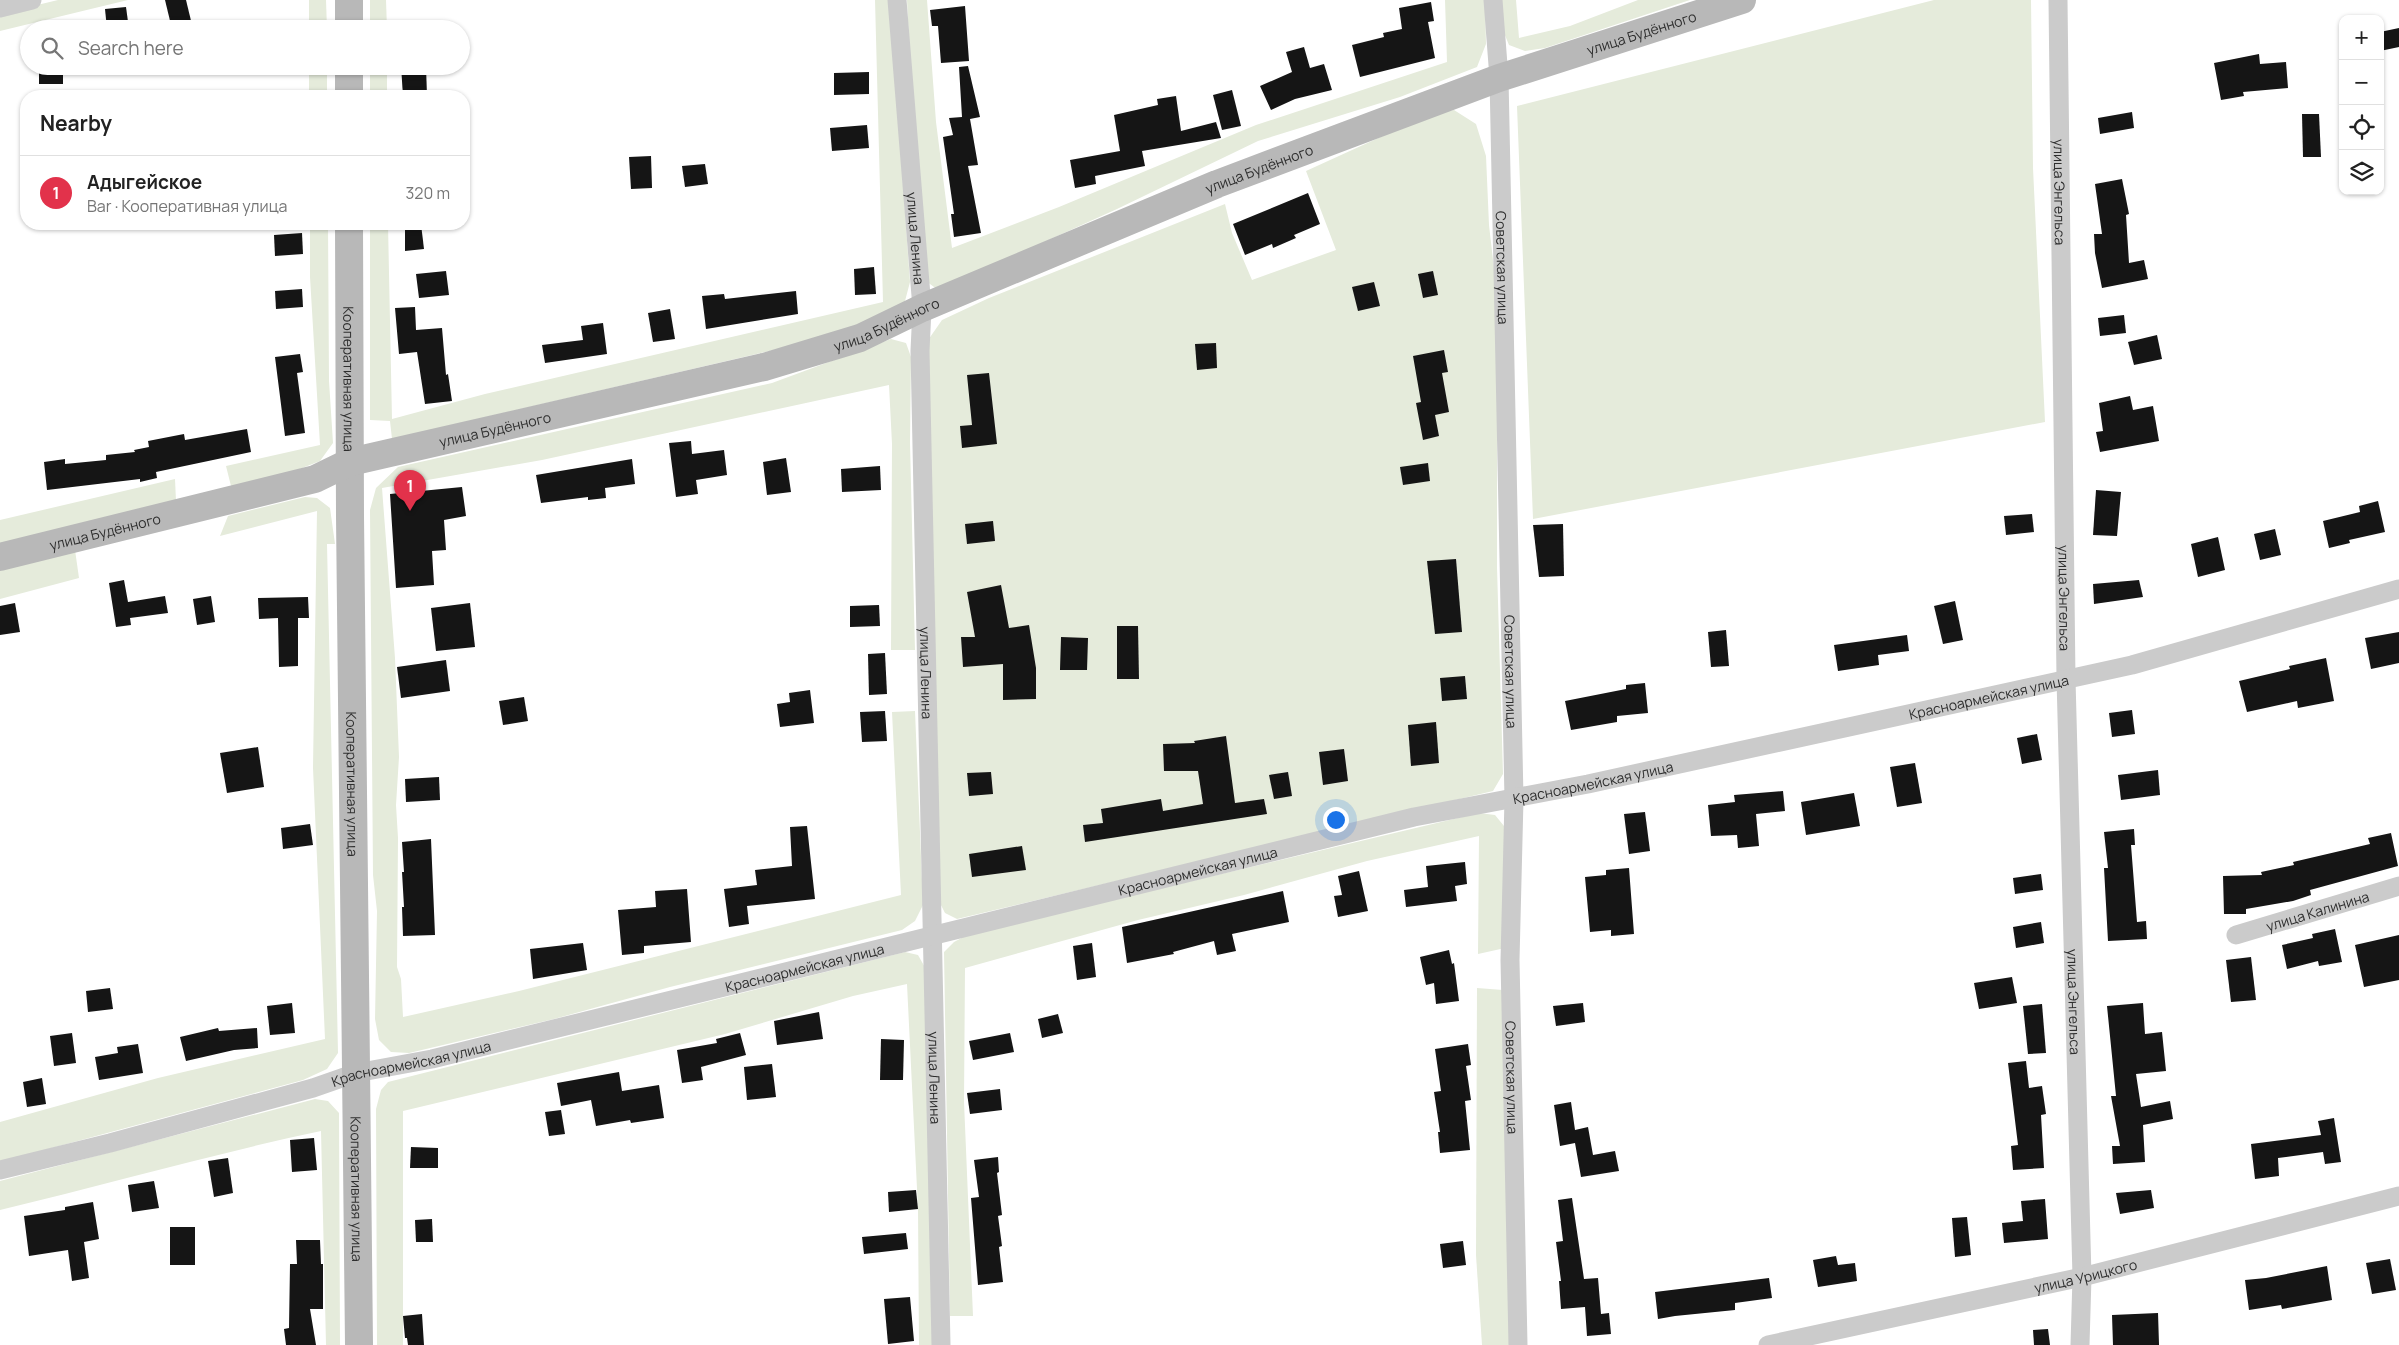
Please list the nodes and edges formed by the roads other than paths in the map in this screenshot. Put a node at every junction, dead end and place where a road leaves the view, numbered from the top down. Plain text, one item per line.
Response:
1 (32, 0) edge
2 (349, 0) edge
3 (898, 0) edge
4 (1493, 0) edge
5 (1742, 0) edge
6 (2058, 0) edge
7 (0, 8) edge
8 (349, 20) edge
9 (349, 75) edge
10 (1499, 78) junction
11 (349, 90) edge
12 (349, 230) edge
13 (922, 308) junction
14 (350, 462) junction
15 (0, 556) edge
16 (2399, 589) edge
17 (2066, 679) junction
18 (1514, 799) junction
19 (2399, 886) edge
20 (932, 935) junction
21 (2236, 935) dead end
22 (356, 1073) junction
23 (0, 1170) edge
24 (2399, 1196) edge
25 (2082, 1277) junction
26 (359, 1345) edge
27 (941, 1345) edge
28 (1518, 1345) edge
29 (1768, 1345) edge
30 (2080, 1345) edge

1 - 7 street
2 - 8 street
3 - 13 street, улица Ленина
4 - 10 street, Советская улица
5 - 10 street, улица Будённого
6 - 17 street, улица Энгельса
9 - 11 street
10 - 13 street, улица Будённого
10 - 18 street, Советская улица
12 - 14 street, Кооперативная улица
13 - 14 street, улица Будённого
13 - 20 street, улица Ленина
14 - 15 street, улица Будённого
14 - 22 street, Кооперативная улица
16 - 17 street, Красноармейская улица
17 - 18 street, Красноармейская улица
17 - 25 street, улица Энгельса
18 - 20 street, Красноармейская улица
18 - 28 street, Советская улица
19 - 21 street, улица Калинина
20 - 22 street, Красноармейская улица
20 - 27 street, улица Ленина
22 - 23 street, Красноармейская улица
22 - 26 street, Кооперативная улица
24 - 25 street, улица Урицкого
25 - 29 street, улица Урицкого
25 - 30 street, улица Энгельса

